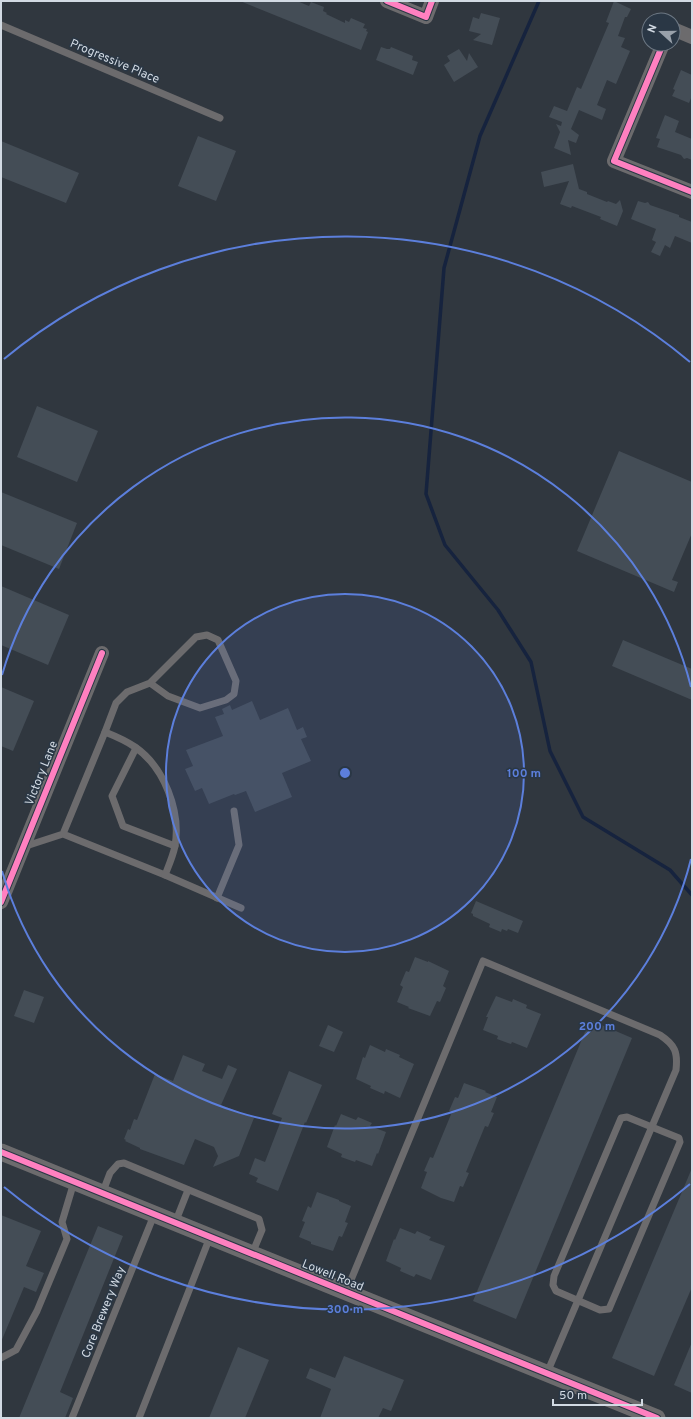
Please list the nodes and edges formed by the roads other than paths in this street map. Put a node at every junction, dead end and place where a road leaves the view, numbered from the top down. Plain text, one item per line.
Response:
1 (387, 1) edge
2 (432, 1) edge
3 (1, 25) edge
4 (681, 32) edge
5 (692, 37) edge
6 (660, 52) edge
7 (220, 118) dead end
8 (692, 192) edge
9 (102, 653) dead end
10 (150, 683) junction
11 (105, 732) junction
12 (136, 748) junction
13 (234, 811) dead end
14 (63, 834) junction
15 (175, 846) junction
16 (23, 847) junction
17 (164, 875) junction
18 (217, 898) junction
19 (1, 902) edge
20 (241, 908) dead end
21 (652, 1127) junction
22 (1, 1152) edge
23 (74, 1182) junction
24 (188, 1190) junction
25 (102, 1194) junction
26 (154, 1215) junction
27 (175, 1223) junction
28 (210, 1237) junction
29 (252, 1254) junction
30 (346, 1292) junction
31 (578, 1300) junction
32 (1, 1358) edge
33 (547, 1374) junction
34 (72, 1418) edge
35 (139, 1418) edge
36 (657, 1418) edge

1 - 2 street
3 - 7 lane, Progressive Place
4 - 5 street
6 - 8 street
9 - 16 street, Victory Lane
10 - 10 lane
10 - 11 lane
11 - 12 lane
11 - 14 lane
12 - 15 lane
12 - 15 lane
13 - 18 lane
14 - 16 lane
14 - 17 lane
15 - 17 lane
16 - 19 street, Victory Lane
17 - 18 lane
18 - 20 lane
21 - 30 lane
21 - 31 lane
21 - 31 lane
21 - 31 lane
22 - 23 street, Lowell Road
23 - 25 street, Lowell Road
23 - 32 lane
24 - 25 lane
24 - 27 lane
24 - 29 lane
25 - 26 street, Lowell Road
26 - 27 street, Lowell Road
26 - 34 lane, Core Brewery Way
27 - 28 street, Lowell Road
28 - 29 street, Lowell Road
28 - 35 lane
29 - 30 street, Lowell Road
30 - 33 street, Lowell Road
31 - 33 lane
33 - 36 street, Lowell Road

